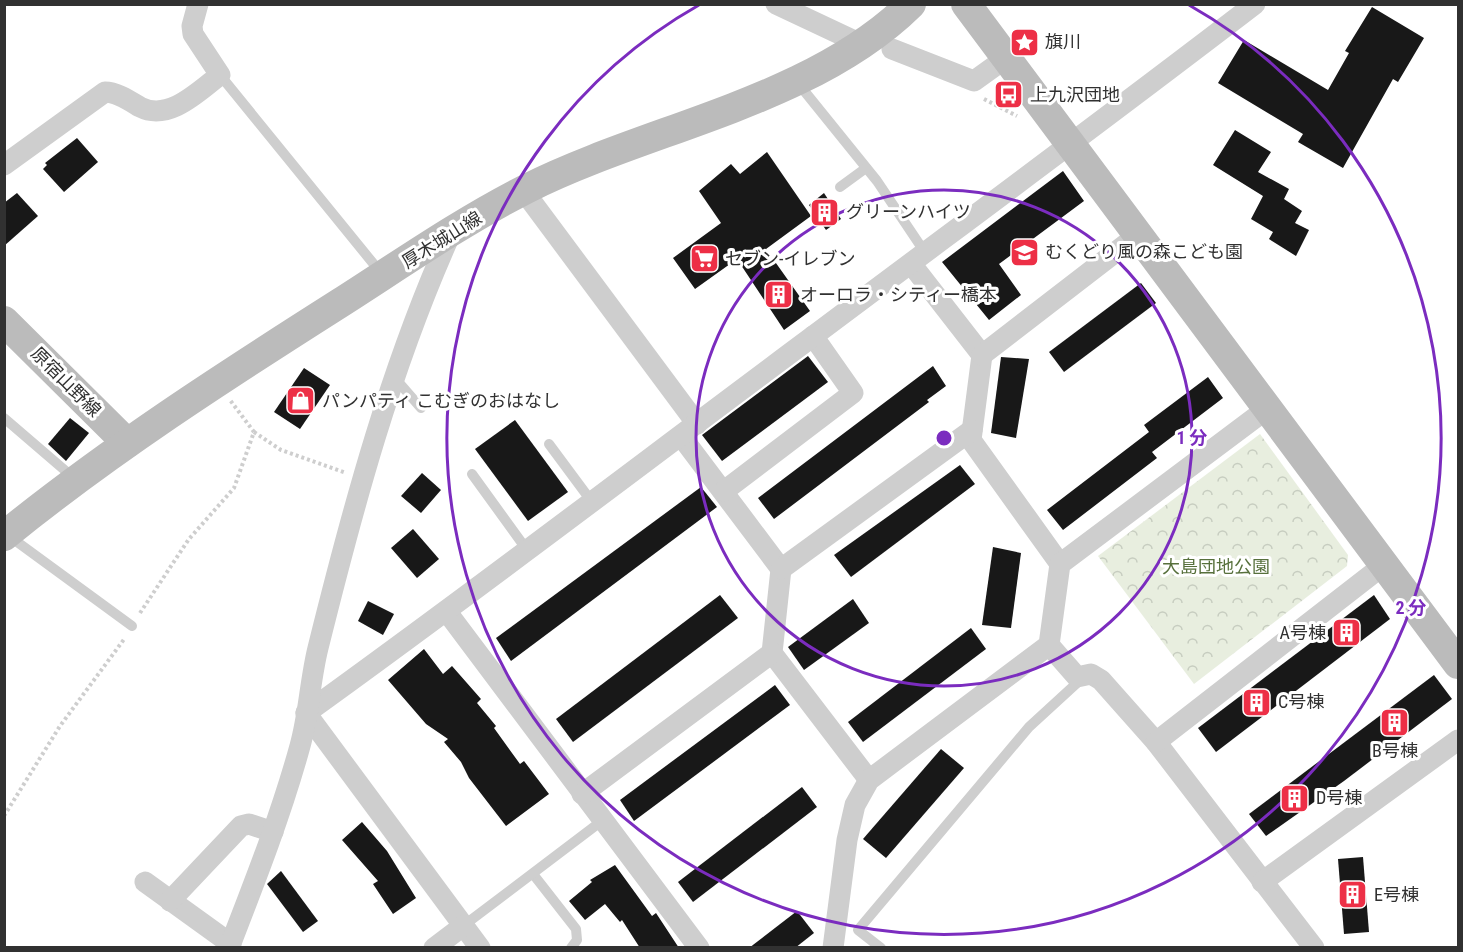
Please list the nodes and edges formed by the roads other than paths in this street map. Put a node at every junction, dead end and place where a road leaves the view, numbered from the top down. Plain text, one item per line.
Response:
1 (198, 4) edge
2 (776, 4) edge
3 (911, 4) edge
4 (966, 4) edge
5 (1255, 4) edge
6 (861, 44) junction
7 (892, 49) dead end
8 (1006, 58) junction
9 (220, 75) junction
10 (796, 82) junction
11 (1071, 146) junction
12 (4, 165) edge
13 (866, 168) junction
14 (840, 187) dead end
15 (523, 190) junction
16 (451, 233) junction
17 (1139, 234) junction
18 (919, 259) junction
19 (383, 276) junction
20 (4, 321) edge
21 (813, 336) junction
22 (982, 355) junction
23 (394, 377) junction
24 (421, 408) dead end
25 (1268, 408) junction
26 (4, 418) edge
27 (689, 430) junction
28 (972, 430) junction
29 (127, 443) junction
30 (549, 444) dead end
31 (472, 474) dead end
32 (76, 480) junction
33 (724, 491) junction
34 (592, 502) junction
35 (6, 535) edge
36 (527, 550) junction
37 (1060, 564) junction
38 (1385, 564) junction
39 (781, 569) junction
40 (447, 612) junction
41 (132, 626) road end
42 (1049, 645) junction
43 (772, 654) junction
44 (1458, 664) edge
45 (1077, 677) junction
46 (306, 714) junction
47 (1458, 740) edge
48 (1156, 741) junction
49 (868, 780) junction
50 (582, 794) junction
51 (603, 820) junction
52 (273, 832) junction
53 (533, 874) junction
54 (145, 882) dead end
55 (1262, 882) junction
56 (170, 901) junction
57 (463, 926) junction
58 (230, 946) edge
59 (434, 948) edge
60 (480, 948) edge
61 (571, 948) edge
62 (699, 948) edge
63 (833, 948) edge
64 (881, 948) edge
65 (1314, 948) edge

1 - 9 street
2 - 6 street
3 - 6 main road, 厚木城山線
4 - 8 main road
5 - 11 street
6 - 10 main road, 厚木城山線
7 - 8 street
8 - 11 main road
9 - 12 street
9 - 19 lane
10 - 13 lane
10 - 15 main road, 厚木城山線
11 - 17 main road
11 - 18 street
13 - 14 lane
13 - 18 lane
15 - 16 main road, 厚木城山線
15 - 27 street
16 - 19 main road, 厚木城山線
16 - 23 street
17 - 22 street
17 - 25 main road
18 - 21 street
18 - 22 street
19 - 29 main road, 厚木城山線
20 - 29 main road, 原宿山野線
21 - 27 street
21 - 33 street
22 - 28 street
23 - 24 lane
23 - 46 street
25 - 37 street
25 - 38 main road
26 - 32 lane
27 - 33 street
27 - 34 street
28 - 37 street
28 - 39 street
29 - 32 main road, 厚木城山線
30 - 34 lane
31 - 36 lane
32 - 35 main road, 厚木城山線
33 - 39 street
34 - 36 street
35 - 41 lane
36 - 40 street
37 - 42 street
38 - 44 main road
38 - 48 street
39 - 43 street
40 - 46 street
40 - 50 street
42 - 45 street
42 - 49 street
43 - 49 street
43 - 50 street
45 - 48 street
45 - 64 lane
46 - 52 street
46 - 57 street
47 - 55 street
48 - 55 street
49 - 63 street
50 - 51 street
51 - 53 lane
51 - 62 street
52 - 56 street
52 - 58 street
53 - 57 lane
53 - 61 lane
54 - 56 street
55 - 65 street
56 - 58 street
57 - 59 street
57 - 60 street

